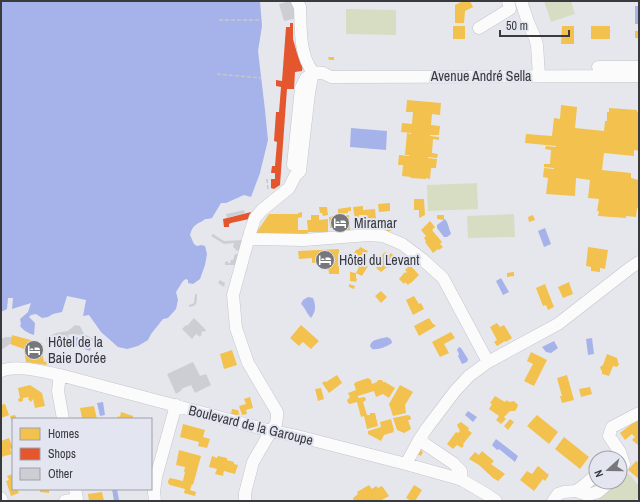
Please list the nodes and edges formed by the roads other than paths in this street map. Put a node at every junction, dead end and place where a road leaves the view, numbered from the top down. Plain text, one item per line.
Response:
1 (297, 1) edge
2 (508, 1) edge
3 (521, 1) edge
4 (479, 28) dead end
5 (639, 67) edge
6 (318, 72) junction
7 (539, 72) junction
8 (639, 76) edge
9 (248, 239) junction
10 (639, 262) edge
11 (488, 362) junction
12 (1, 371) edge
13 (60, 375) junction
14 (176, 405) junction
15 (639, 413) edge
16 (63, 418) edge
17 (271, 431) junction
18 (419, 440) junction
19 (615, 450) edge
20 (406, 464) junction
21 (462, 480) junction
22 (588, 482) edge
23 (600, 490) edge
24 (576, 491) junction
25 (1, 498) edge
26 (2, 501) edge
27 (155, 501) edge
28 (245, 501) edge
29 (496, 501) edge
30 (553, 501) edge

1 - 6 street
2 - 4 street
3 - 7 street
5 - 7 street, Avenue André Sella
6 - 7 street, Avenue André Sella
6 - 9 street
7 - 8 street, Avenue André Sella
9 - 11 street
9 - 17 street
10 - 11 street
11 - 18 street
12 - 13 street, Boulevard de la Garoupe
13 - 14 street, Boulevard de la Garoupe
13 - 16 street
14 - 17 street, Boulevard de la Garoupe
14 - 27 street
15 - 19 street
17 - 20 street, Boulevard de la Garoupe
17 - 28 street
18 - 20 street
18 - 21 street
20 - 21 street, Boulevard de la Garoupe
21 - 29 street, Boulevard de la Garoupe
22 - 24 street
23 - 24 street
24 - 30 street
25 - 26 street

